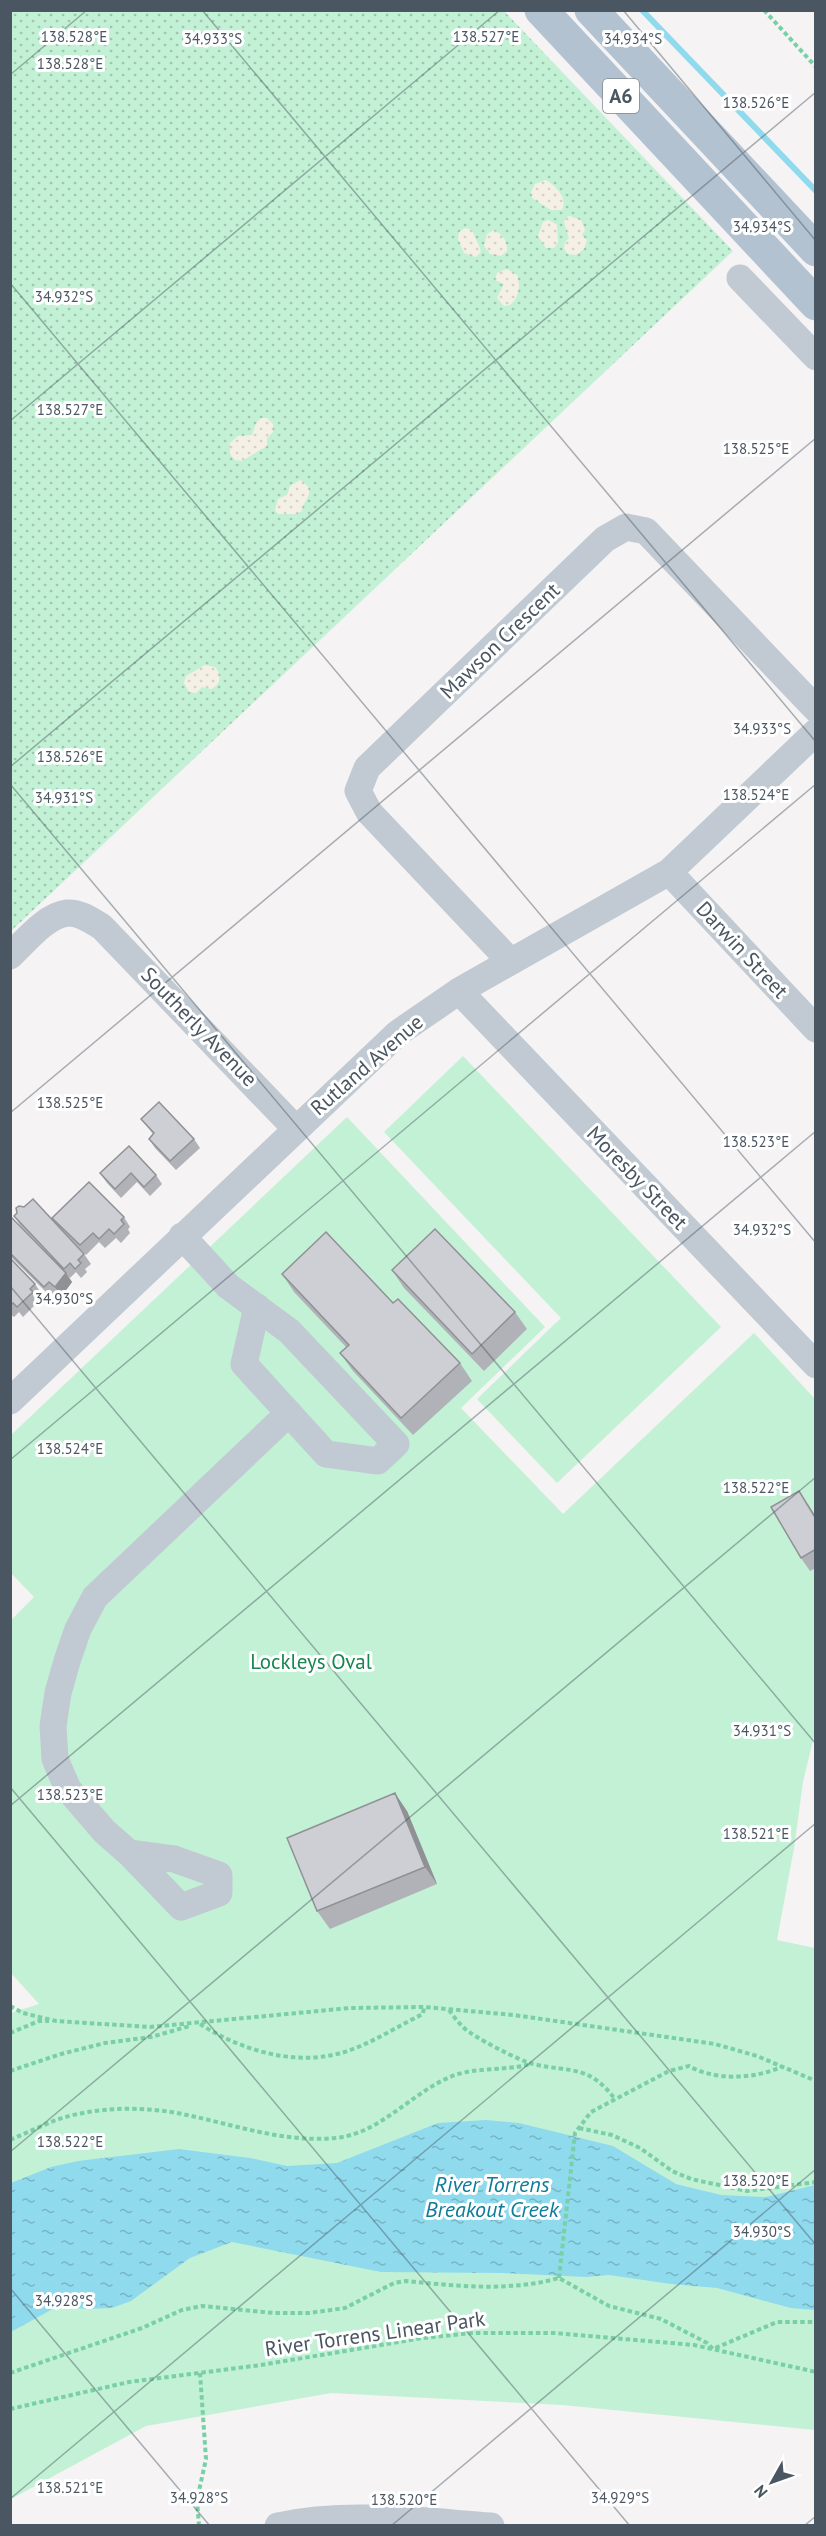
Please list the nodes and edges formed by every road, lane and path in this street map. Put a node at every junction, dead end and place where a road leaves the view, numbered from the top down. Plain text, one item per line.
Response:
1 (541, 10) edge
2 (591, 10) edge
3 (764, 10) edge
4 (816, 67) edge
5 (816, 250) edge
6 (740, 278) dead end
7 (816, 304) edge
8 (816, 357) edge
9 (816, 709) edge
10 (816, 732) edge
11 (669, 872) junction
12 (10, 956) edge
13 (510, 961) junction
14 (459, 991) junction
15 (816, 1029) edge
16 (295, 1128) junction
17 (182, 1236) junction
18 (257, 1307) junction
19 (816, 1365) edge
20 (10, 1401) edge
21 (289, 1413) junction
22 (129, 1853) dead end
23 (10, 2006) edge
24 (424, 2007) junction
25 (448, 2010) junction
26 (56, 2021) junction
27 (198, 2024) junction
28 (10, 2033) edge
29 (531, 2064) junction
30 (782, 2067) junction
31 (10, 2071) edge
32 (816, 2081) edge
33 (615, 2099) junction
34 (579, 2128) junction
35 (10, 2140) edge
36 (816, 2182) edge
37 (559, 2278) junction
38 (816, 2322) edge
39 (713, 2349) junction
40 (816, 2372) edge
41 (10, 2373) edge
42 (200, 2373) junction
43 (10, 2409) edge
44 (199, 2526) edge
45 (278, 2526) edge
46 (491, 2526) edge

1 - 7 main road, A6
2 - 5 main road, A6
3 - 4 path
6 - 8 street
9 - 13 street, Mawson Crescent
10 - 11 street, Rutland Avenue
11 - 13 street, Rutland Avenue
11 - 15 street, Darwin Street
12 - 16 street, Southerly Avenue
13 - 14 street, Rutland Avenue
14 - 16 street, Rutland Avenue
14 - 19 street, Moresby Street
16 - 17 street, Rutland Avenue
17 - 18 street
17 - 20 street, Rutland Avenue
18 - 21 street
18 - 21 street
21 - 22 street
23 - 26 path
24 - 25 path
24 - 27 path
24 - 27 path
25 - 29 path
25 - 30 path
26 - 27 path
26 - 28 path
27 - 31 path
29 - 33 path
29 - 35 path
30 - 32 path
30 - 33 path
33 - 34 path
34 - 36 path
34 - 37 path
37 - 39 path
37 - 41 path
38 - 39 path
39 - 40 path, River Torrens Linear Park
39 - 42 path, River Torrens Linear Park
42 - 43 path, River Torrens Linear Park
42 - 44 path
45 - 46 street

